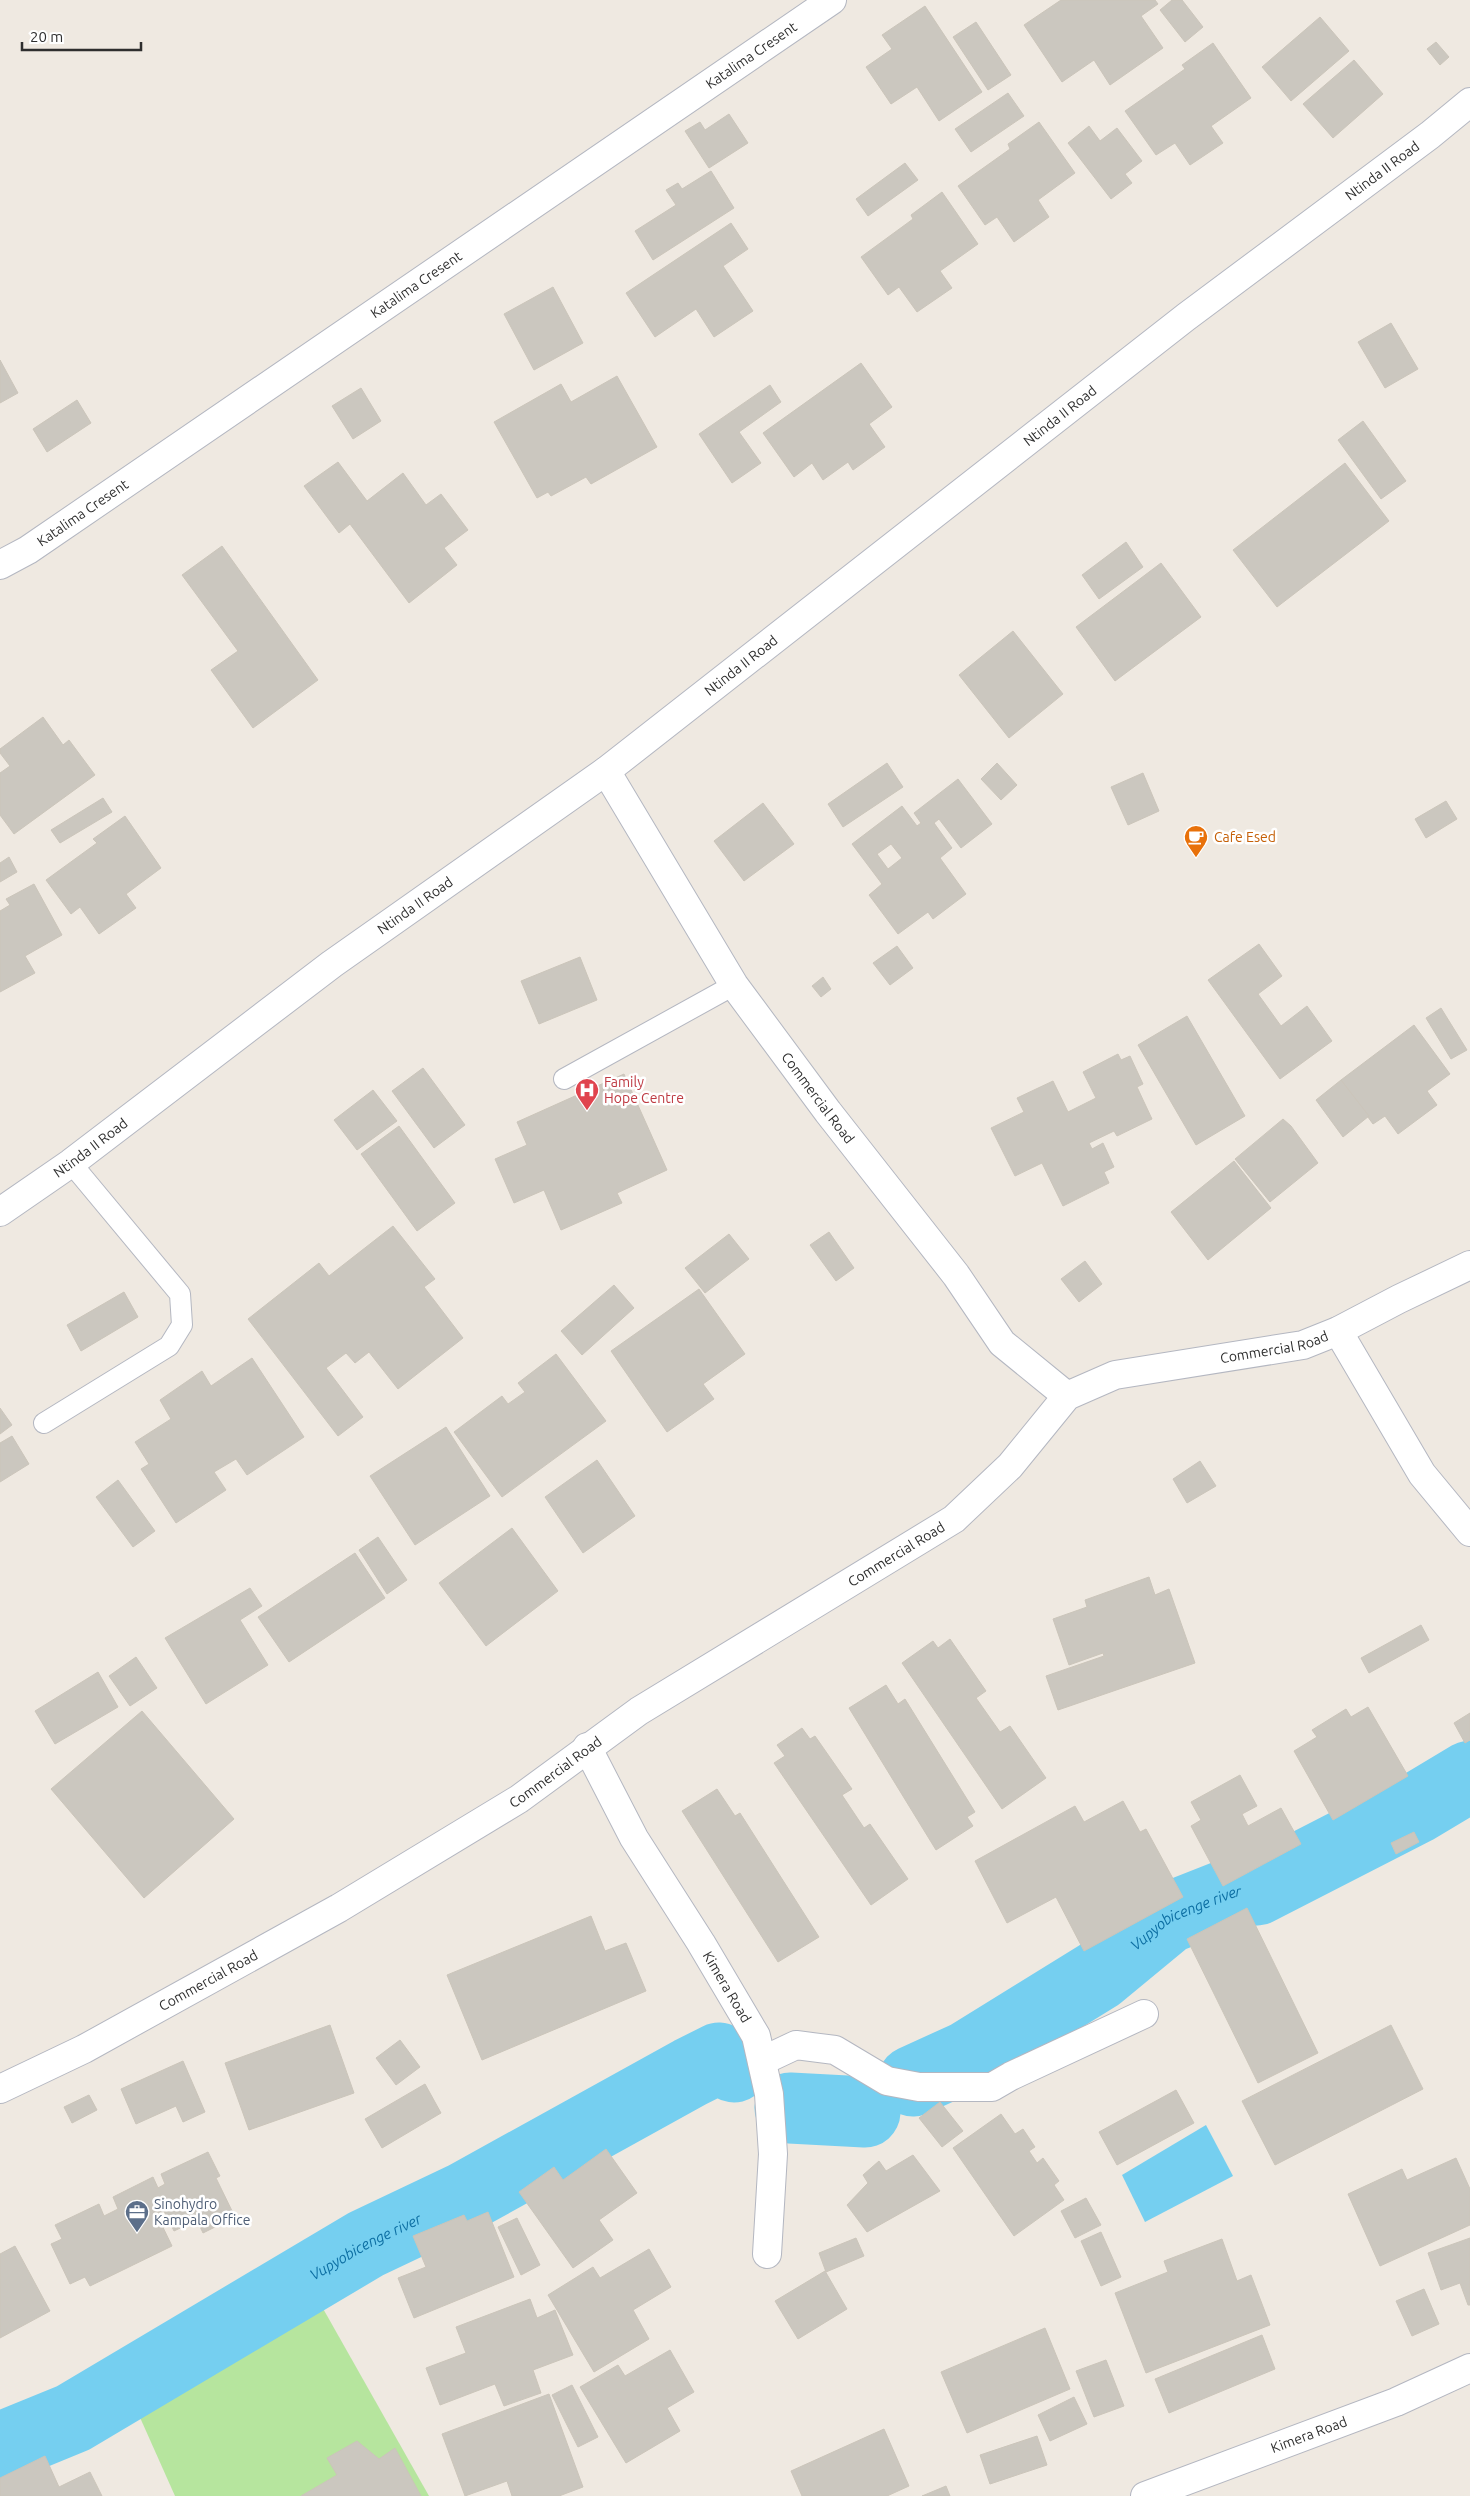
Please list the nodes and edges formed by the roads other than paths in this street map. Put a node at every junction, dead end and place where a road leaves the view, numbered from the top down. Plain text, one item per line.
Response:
1 (832, 0) edge
2 (1470, 102) edge
3 (0, 565) edge
4 (606, 771) junction
5 (734, 985) junction
6 (564, 1079) dead end
7 (71, 1163) junction
8 (0, 1212) edge
9 (1470, 1265) edge
10 (1338, 1331) junction
11 (1067, 1396) junction
12 (44, 1423) dead end
13 (1470, 1532) edge
14 (588, 1747) junction
15 (1144, 2014) dead end
16 (762, 2061) junction
17 (0, 2089) edge
18 (767, 2254) dead end
19 (1470, 2368) edge
20 (1145, 2496) edge

1 - 3 street, Katalima Cresent
2 - 4 street, Ntinda II Road
4 - 5 street, Commercial Road
4 - 7 street, Ntinda II Road
5 - 6 lane
5 - 11 street, Commercial Road
7 - 8 street, Ntinda II Road
7 - 12 lane
9 - 10 street, Commercial Road
10 - 11 street, Commercial Road
10 - 13 street
11 - 14 street, Commercial Road
14 - 16 street, Kimera Road
14 - 17 street, Commercial Road
15 - 16 street
16 - 18 street, Kimera Road
19 - 20 street, Kimera Road

